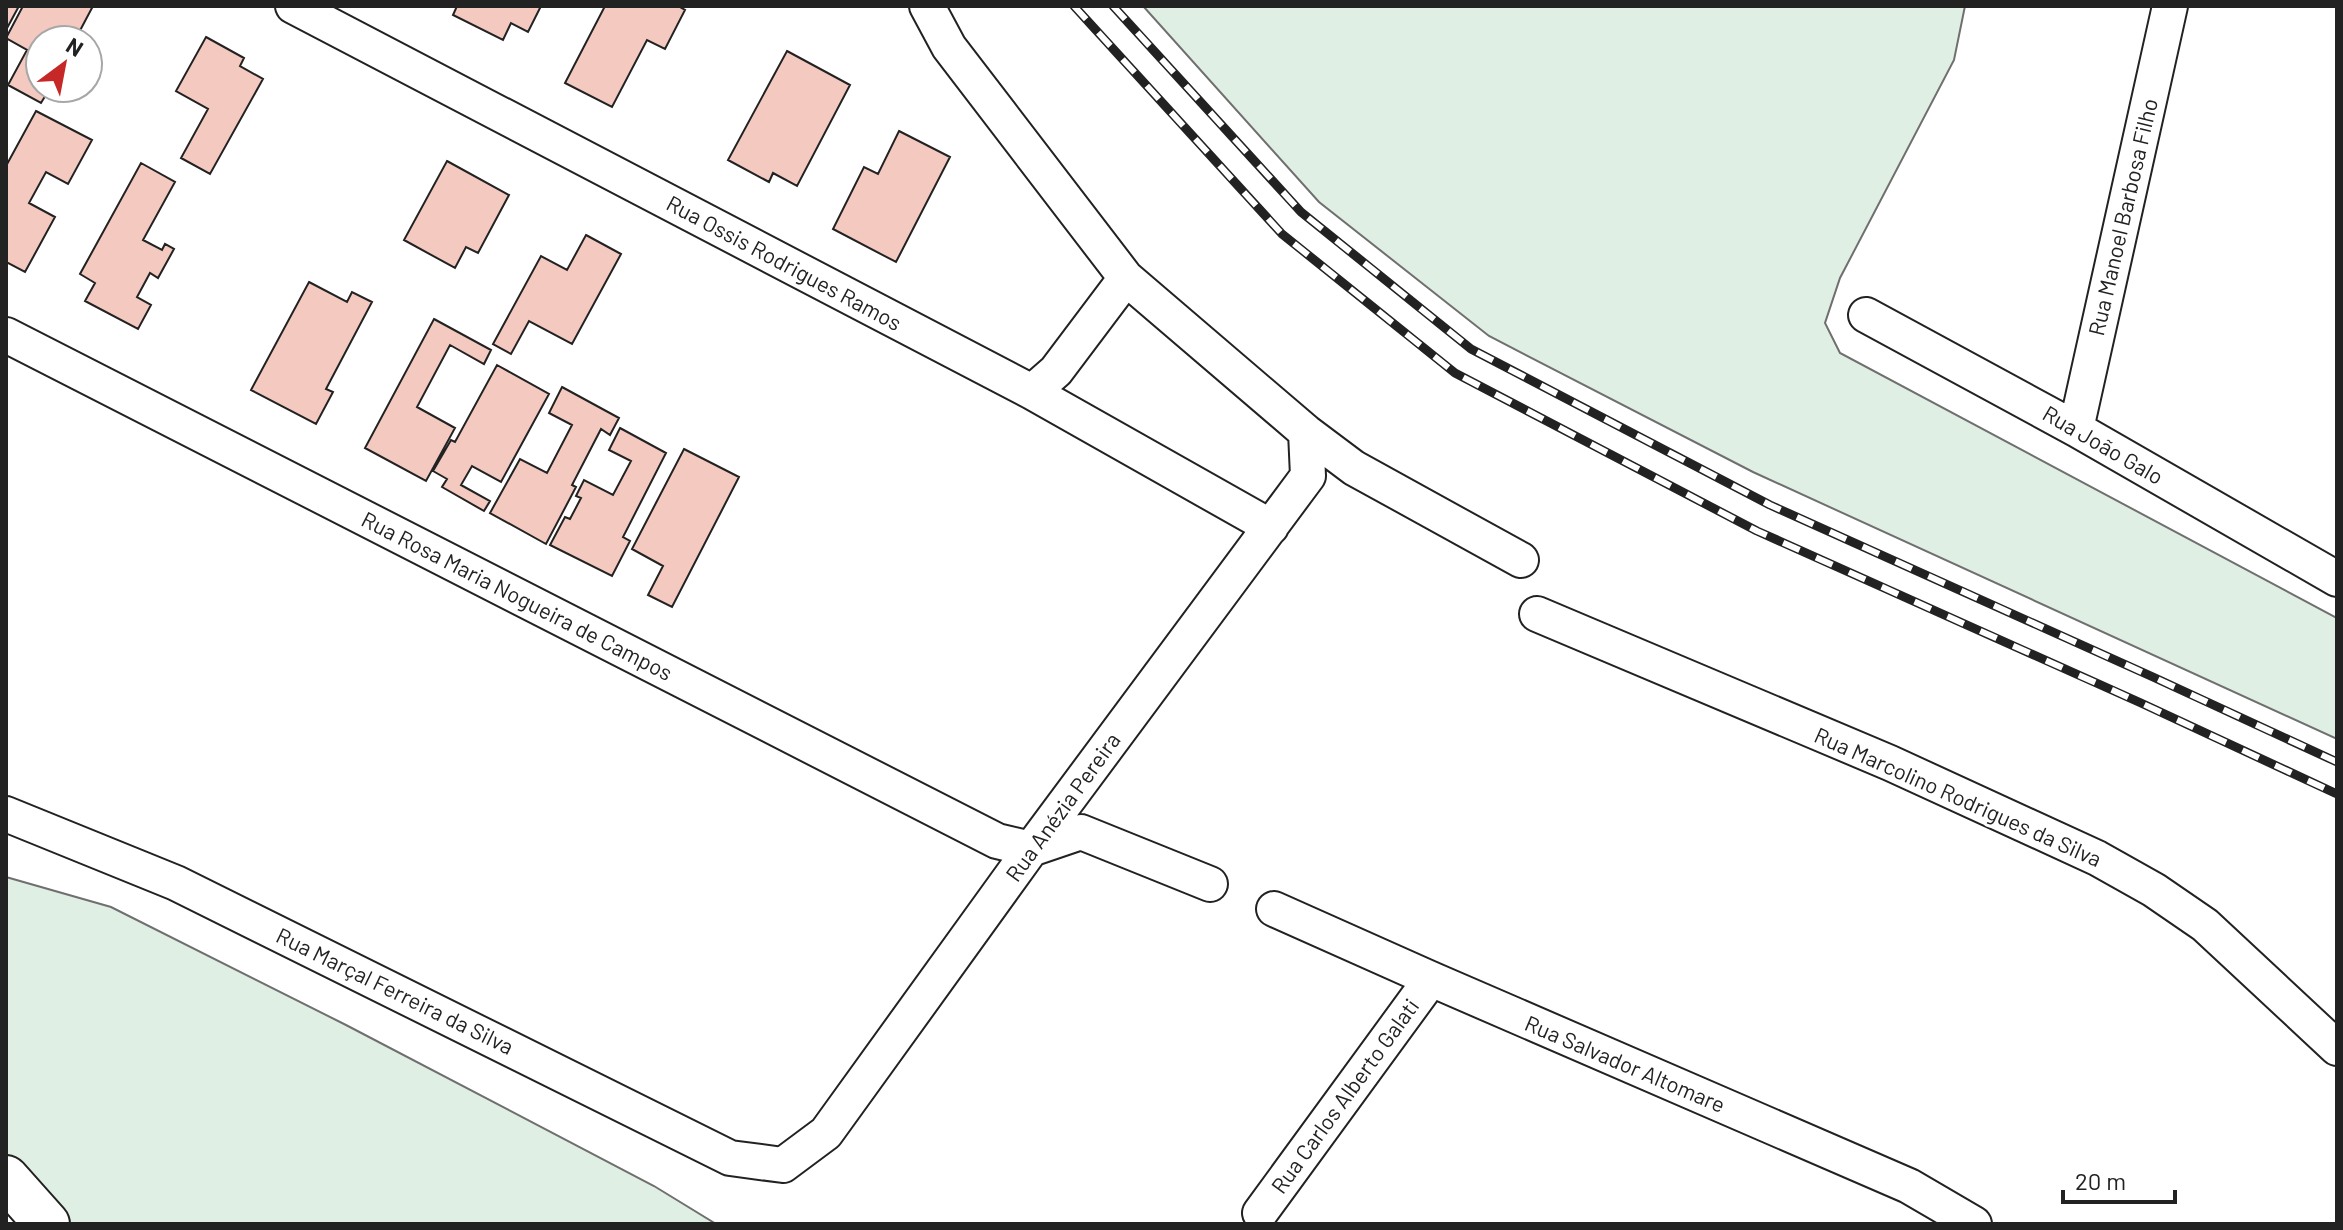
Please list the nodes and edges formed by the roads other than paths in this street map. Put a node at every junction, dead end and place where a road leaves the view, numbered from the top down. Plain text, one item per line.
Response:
1 (293, 6) edge
2 (927, 6) edge
3 (2170, 6) edge
4 (1126, 278) junction
5 (1866, 315) dead end
6 (6, 335) edge
7 (1032, 392) junction
8 (2076, 429) junction
9 (1306, 432) junction
10 (1271, 527) junction
11 (1521, 560) dead end
12 (2337, 579) edge
13 (1537, 614) dead end
14 (6, 814) edge
15 (1031, 849) junction
16 (1210, 884) dead end
17 (1274, 909) dead end
18 (1431, 979) junction
19 (2337, 1048) edge
20 (783, 1165) joint
21 (6, 1178) edge
22 (1260, 1213) dead end
23 (47, 1224) edge
24 (1974, 1224) edge

1 - 7 street, Rua Ossis Rodrigues Ramos
2 - 4 street
3 - 8 street, Rua Manoel Barbosa Filho
4 - 7 street
4 - 9 street
5 - 8 street, Rua João Galo
6 - 15 street, Rua Rosa Maria Nogueira de Campos
7 - 10 street, Rua Ossis Rodrigues Ramos
8 - 12 street, Rua João Galo
9 - 10 street, Rua Anézia Pereira
9 - 11 street
10 - 15 street, Rua Anézia Pereira
13 - 19 street, Rua Marcolino Rodrigues da Silva
14 - 20 street, Rua Marçal Ferreira da Silva
15 - 16 street
15 - 20 street, Rua Anézia Pereira
17 - 18 street, Rua Salvador Altomare
18 - 22 street, Rua Carlos Alberto Galati
18 - 24 street, Rua Salvador Altomare
21 - 23 main road

